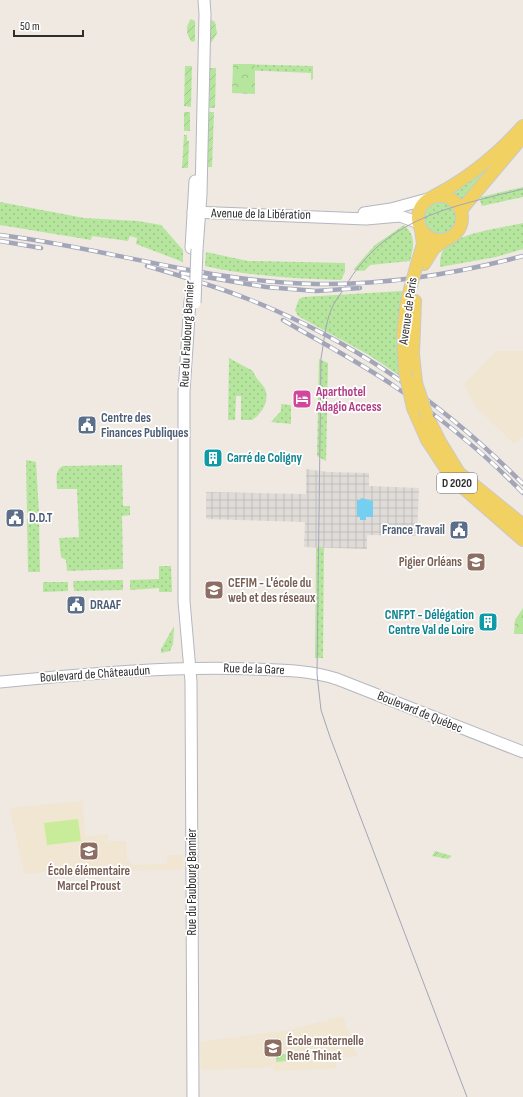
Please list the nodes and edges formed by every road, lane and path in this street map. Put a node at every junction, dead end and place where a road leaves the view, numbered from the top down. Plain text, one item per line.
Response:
1 (203, 0) edge
2 (523, 126) edge
3 (523, 136) edge
4 (431, 198) junction
5 (461, 210) junction
6 (196, 212) junction
7 (330, 216) junction
8 (420, 226) junction
9 (447, 239) junction
10 (420, 264) junction
11 (411, 301) junction
12 (193, 305) junction
13 (456, 475) junction
14 (523, 525) edge
15 (523, 540) edge
16 (190, 668) junction
17 (317, 674) joint
18 (0, 682) edge
19 (523, 752) edge
20 (193, 1097) edge

1 - 6 main road, Rue du Faubourg Bannier
2 - 4 main road, Avenue de la Libération
3 - 5 main road
4 - 5 main road
4 - 7 main road, Avenue de la Libération
4 - 8 main road
5 - 9 main road
6 - 7 main road, Avenue de la Libération
6 - 12 main road, Rue du Faubourg Bannier
7 - 8 main road, Avenue de la Libération
8 - 9 main road
8 - 10 main road, Avenue de Paris
9 - 10 main road, Avenue de Paris
10 - 11 main road, Avenue de Paris, bridge
11 - 13 main road, Avenue de Paris / D 2020, bridge
11 - 13 main road, Avenue de Paris / D 2020, bridge
12 - 16 main road, Rue du Faubourg Bannier
12 - 16 main road, Rue du Faubourg Bannier
13 - 14 main road, Avenue de Paris / D 2020
13 - 15 main road, Avenue de Paris / D 2020
16 - 17 main road, Rue de la Gare
16 - 18 main road, Boulevard de Châteaudun
16 - 20 main road, Rue du Faubourg Bannier
17 - 19 main road, Boulevard de Québec

